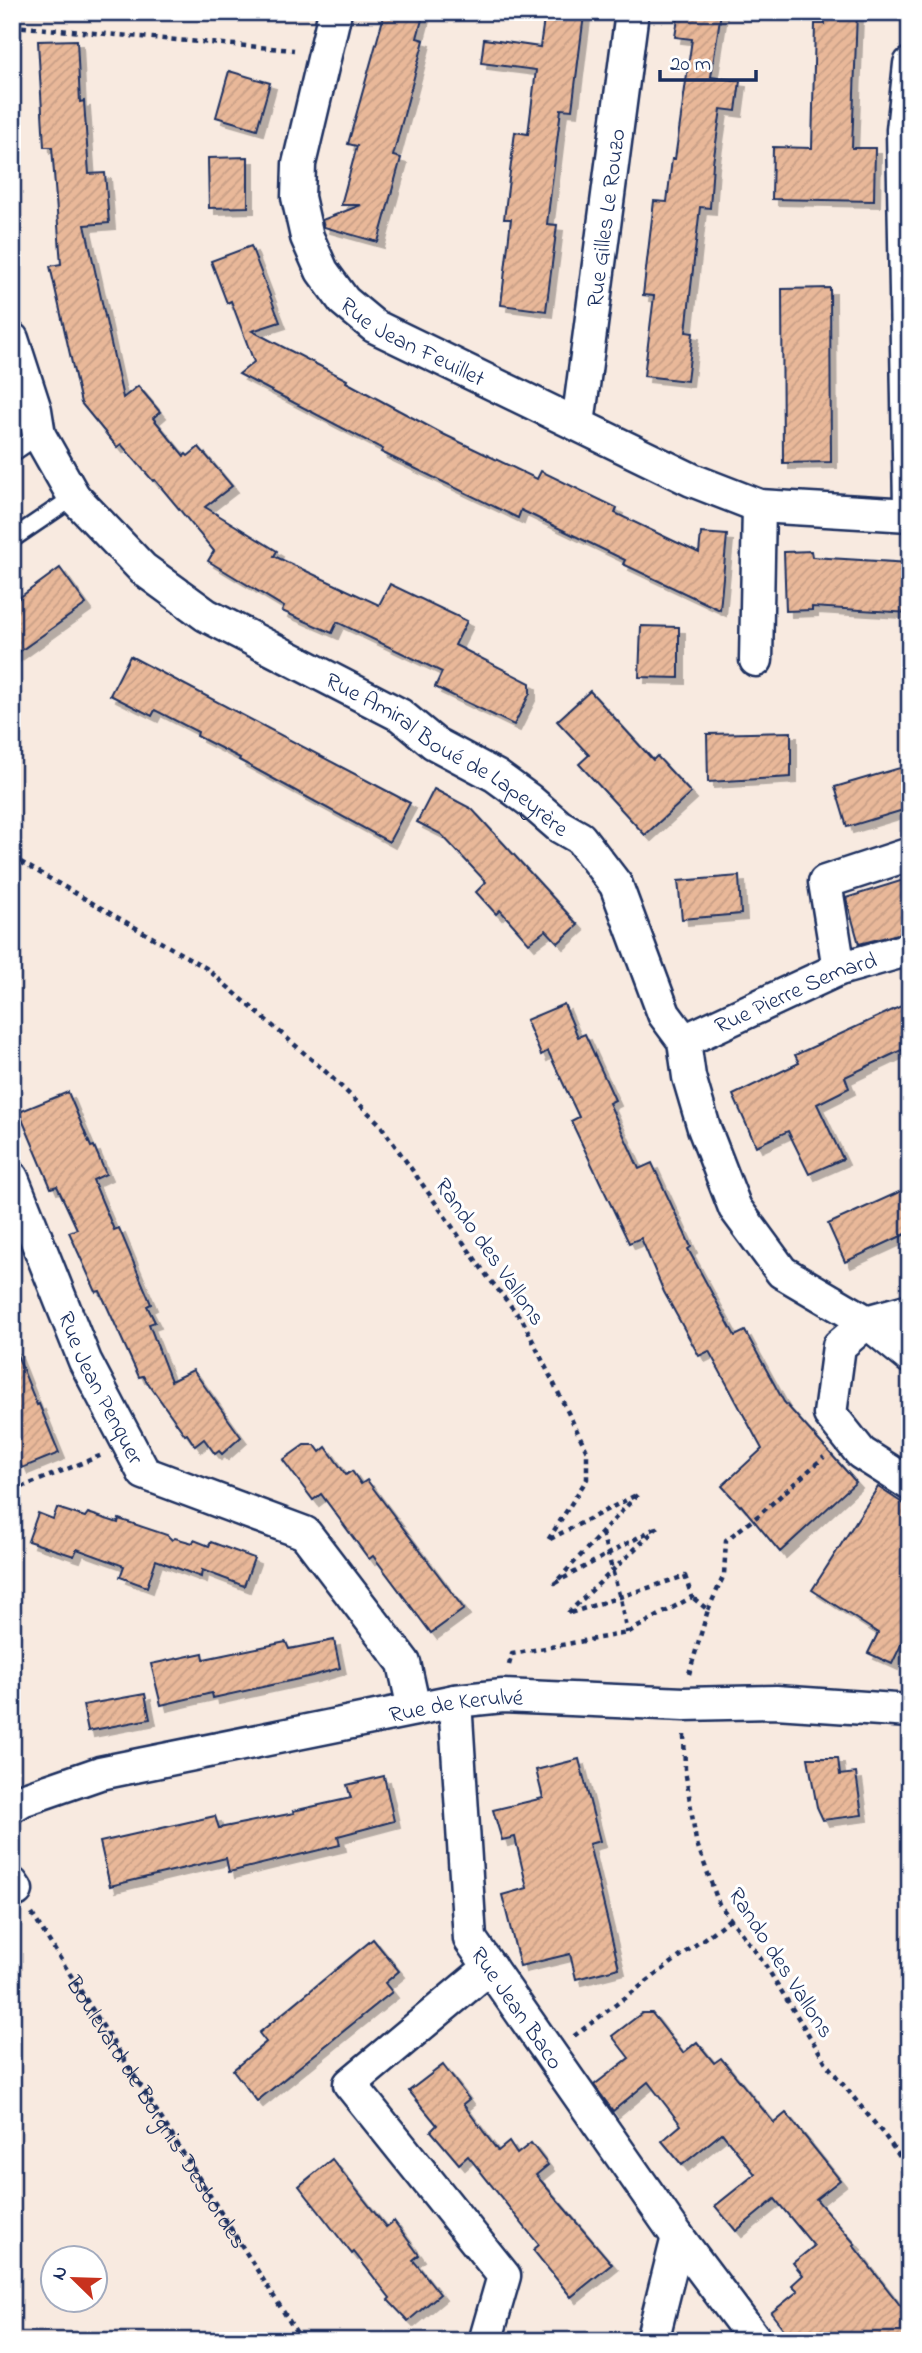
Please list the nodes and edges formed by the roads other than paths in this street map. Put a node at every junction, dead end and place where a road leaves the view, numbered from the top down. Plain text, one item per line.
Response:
1 (335, 12) edge
2 (632, 12) edge
3 (910, 64) edge
4 (12, 339) edge
5 (578, 424) junction
6 (39, 435) junction
7 (909, 435) edge
8 (12, 453) edge
9 (74, 497) junction
10 (760, 506) junction
11 (910, 507) edge
12 (910, 515) edge
13 (12, 539) edge
14 (756, 660) dead end
15 (910, 854) edge
16 (910, 949) edge
17 (839, 969) junction
18 (684, 1041) junction
19 (12, 1178) edge
20 (910, 1310) edge
21 (867, 1322) junction
22 (910, 1357) edge
23 (910, 1484) edge
24 (455, 1701) junction
25 (414, 1709) junction
26 (910, 1710) edge
27 (12, 1809) edge
28 (12, 1827) edge
29 (490, 1967) junction
30 (678, 2237) junction
31 (487, 2335) dead end
32 (652, 2341) edge
33 (756, 2341) edge

1 - 5 street, Rue Jean Feuillet
2 - 5 street, Rue Gilles Le Rouzo
3 - 7 street
4 - 6 street, Rue Amiral Boué de Lapeyrère
5 - 10 street, Rue Jean Feuillet
6 - 8 lane
6 - 9 street, Rue Amiral Boué de Lapeyrère
7 - 11 street
9 - 13 lane
9 - 18 street, Rue Amiral Boué de Lapeyrère
10 - 12 street, Rue Jean Feuillet
10 - 14 street
15 - 17 street
16 - 17 street, Rue Pierre Semard
17 - 18 street, Rue Pierre Semard
18 - 21 street, Rue Amiral Boué de Lapeyrère
19 - 25 street, Rue Jean Penquer
20 - 21 street
21 - 22 street, Rue Amiral Boué de Lapeyrère
21 - 23 street
24 - 25 street, Rue de Kerulvé
24 - 26 street, Rue de Kerulvé
24 - 29 street, Rue Jean Baco
25 - 27 street, Rue de Kerulvé
27 - 28 street
29 - 30 street, Rue Jean Baco
29 - 31 street
30 - 32 street
30 - 33 street, Rue Jean Baco

